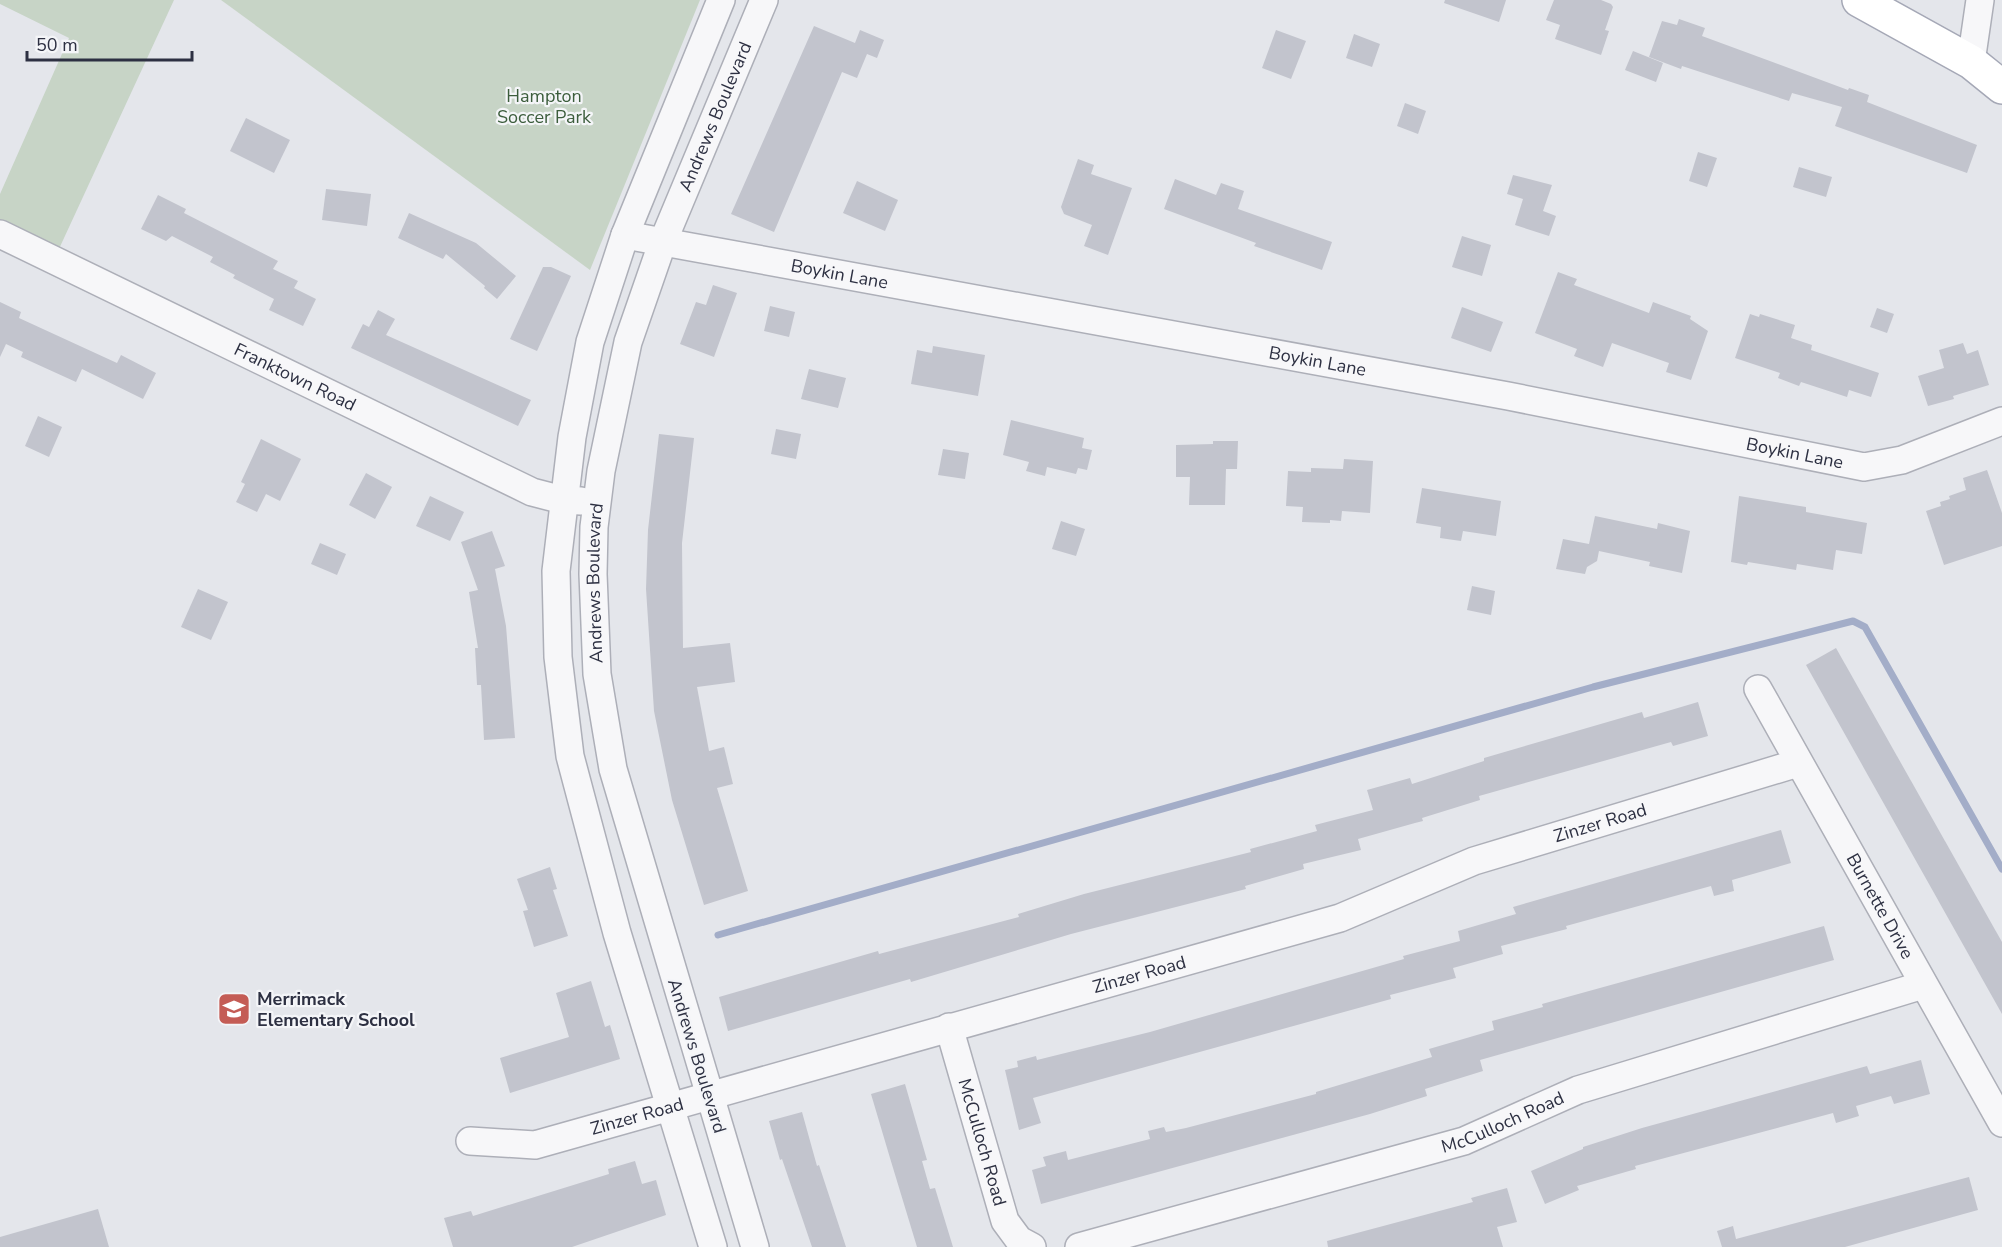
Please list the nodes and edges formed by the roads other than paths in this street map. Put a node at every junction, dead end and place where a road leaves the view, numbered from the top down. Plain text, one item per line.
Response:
1 (721, 0) edge
2 (764, 0) edge
3 (1859, 0) edge
4 (1980, 0) edge
5 (1971, 62) junction
6 (2002, 87) edge
7 (0, 234) edge
8 (626, 235) junction
9 (662, 244) junction
10 (2002, 421) edge
11 (563, 500) junction
12 (597, 502) junction
13 (1758, 689) dead end
14 (1798, 763) junction
15 (1923, 985) junction
16 (949, 1027) junction
17 (709, 1094) junction
18 (670, 1106) junction
19 (2002, 1123) edge
20 (470, 1141) dead end
21 (713, 1247) edge
22 (754, 1247) edge
23 (1032, 1247) edge
24 (1079, 1247) edge

1 - 8 street, Andrews Boulevard
2 - 9 street, Andrews Boulevard
3 - 5 main road
4 - 5 street
5 - 6 main road
7 - 11 street, Franktown Road
8 - 9 street, Boykin Lane
8 - 11 street, Andrews Boulevard
9 - 10 street, Boykin Lane
9 - 12 street, Andrews Boulevard
11 - 12 street, Franktown Road
11 - 18 street, Andrews Boulevard
12 - 17 street, Andrews Boulevard
13 - 14 street, Burnette Drive
14 - 15 street, Burnette Drive
14 - 16 street, Zinzer Road
15 - 19 street, Burnette Drive
15 - 24 street, McCulloch Road
16 - 17 street, Zinzer Road
16 - 23 street, McCulloch Road
17 - 18 street, Zinzer Road
17 - 22 street, Andrews Boulevard
18 - 20 street, Zinzer Road
18 - 21 street, Andrews Boulevard

